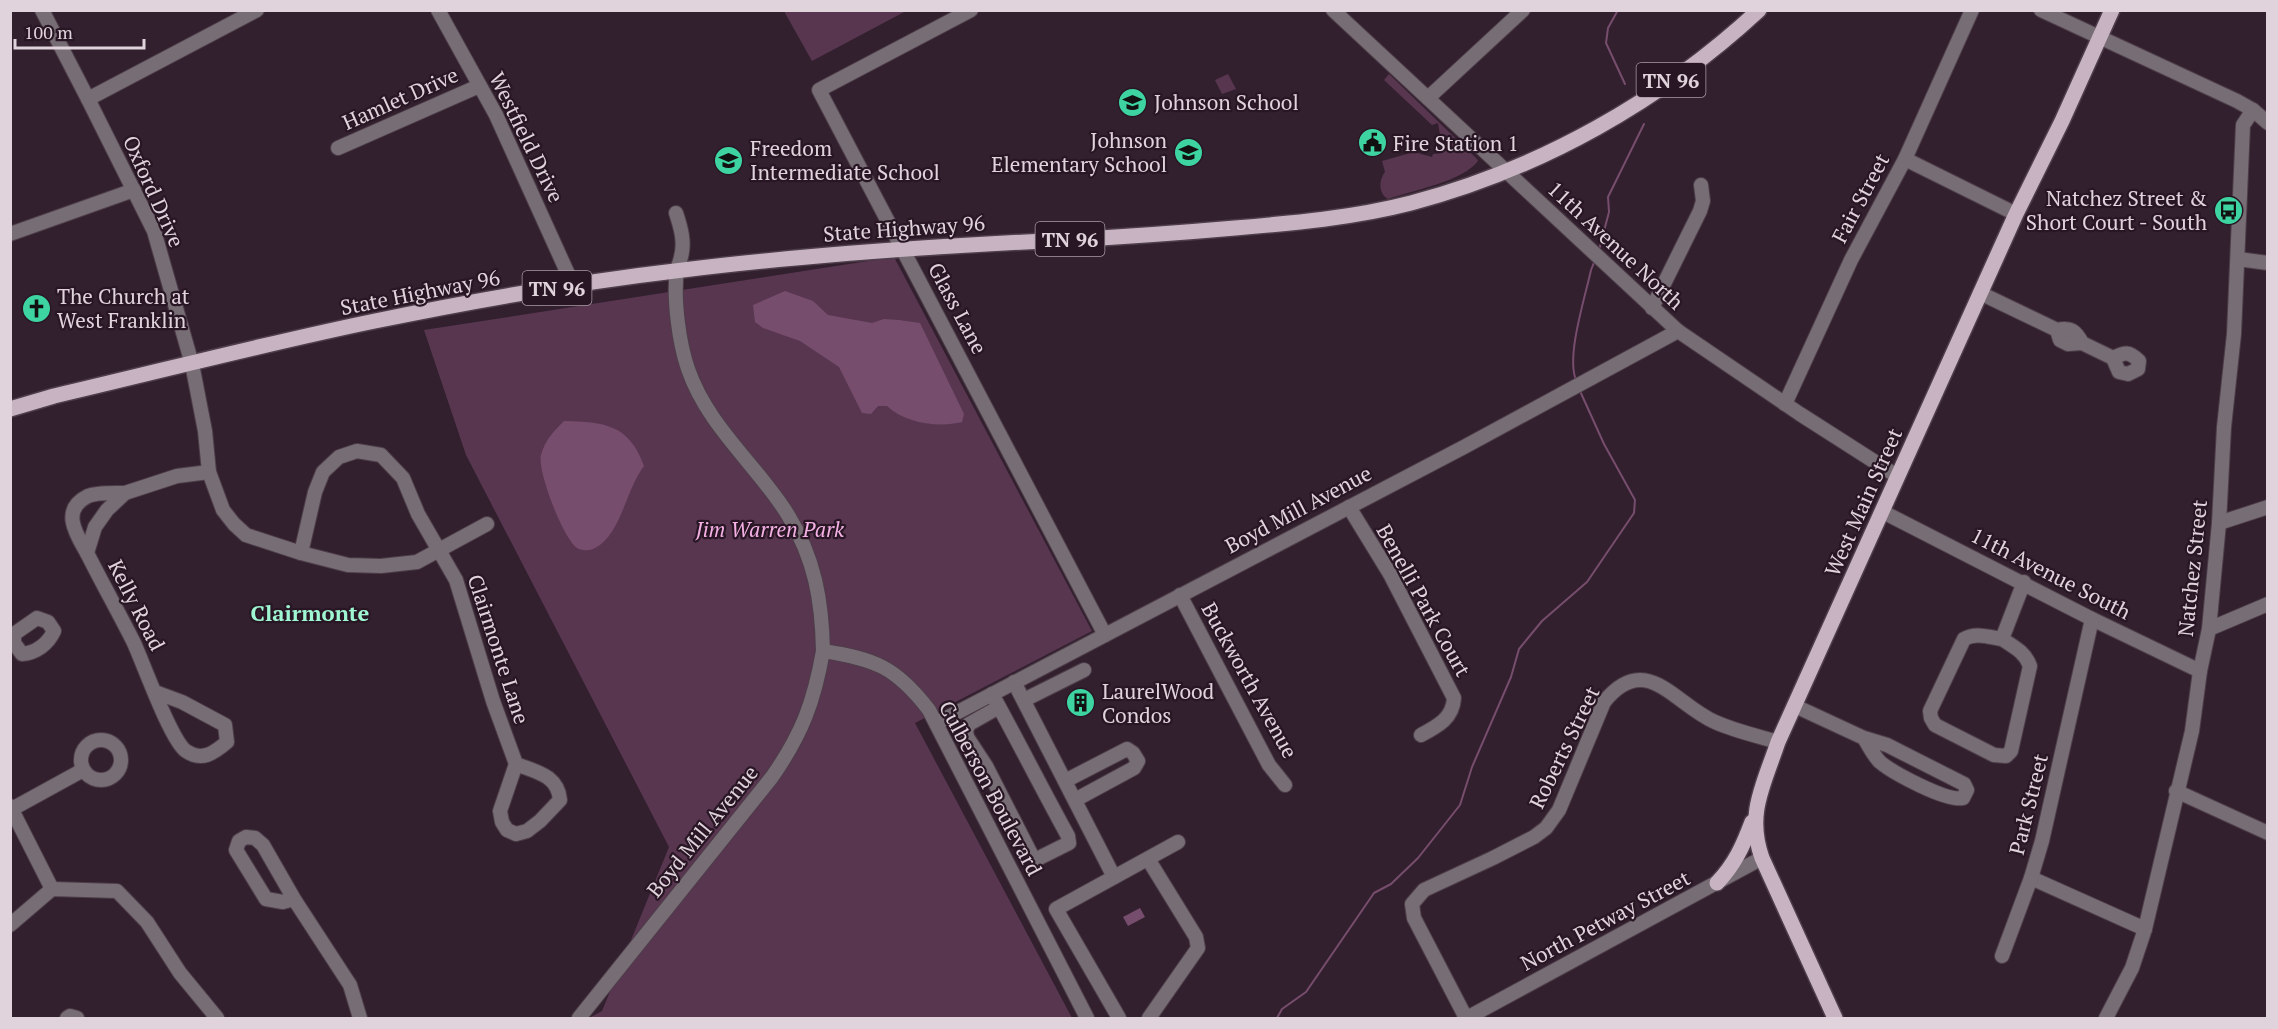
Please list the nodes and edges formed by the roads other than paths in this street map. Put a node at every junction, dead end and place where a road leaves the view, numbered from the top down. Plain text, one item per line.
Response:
1 (42, 10) edge
2 (257, 10) edge
3 (438, 10) edge
4 (971, 10) edge
5 (1333, 10) edge
6 (1523, 10) edge
7 (1759, 10) edge
8 (1972, 10) edge
9 (2041, 10) edge
10 (2112, 10) edge
11 (2101, 37) junction
12 (479, 86) junction
13 (1428, 98) junction
14 (88, 99) junction
15 (2268, 109) edge
16 (2253, 110) junction
17 (2268, 123) edge
18 (338, 148) dead end
19 (1905, 159) junction
20 (1506, 171) junction
21 (1701, 185) dead end
22 (134, 190) junction
23 (676, 213) dead end
24 (2016, 214) junction
25 (10, 234) edge
26 (903, 248) junction
27 (2238, 259) junction
28 (2268, 263) edge
29 (677, 271) junction
30 (573, 285) junction
31 (1980, 293) junction
32 (1652, 308) junction
33 (1678, 331) junction
34 (2113, 358) dead end
35 (192, 364) junction
36 (1785, 404) junction
37 (10, 409) edge
38 (209, 472) junction
39 (1897, 476) junction
40 (125, 493) junction
41 (1349, 507) junction
42 (2268, 507) edge
43 (1883, 512) junction
44 (2219, 523) junction
45 (487, 524) dead end
46 (439, 549) junction
47 (87, 553) junction
48 (301, 553) junction
49 (2024, 582) junction
50 (1180, 595) junction
51 (2268, 604) edge
52 (2092, 619) junction
53 (2209, 629) junction
54 (1105, 635) junction
55 (2002, 639) junction
56 (823, 651) junction
57 (1084, 670) dead end
58 (2200, 671) junction
59 (1014, 682) junction
60 (155, 692) junction
61 (992, 694) junction
62 (1024, 700) junction
63 (1795, 706) junction
64 (999, 707) junction
65 (936, 723) junction
66 (1421, 735) dead end
67 (1864, 738) junction
68 (1778, 742) junction
69 (516, 764) junction
70 (83, 770) dead end
71 (1065, 781) junction
72 (1285, 785) dead end
73 (2176, 791) junction
74 (1075, 800) junction
75 (11, 807) edge
76 (1755, 810) junction
77 (2268, 832) edge
78 (1178, 842) dead end
79 (1762, 858) junction
80 (1148, 859) junction
81 (1114, 877) junction
82 (2031, 878) junction
83 (1717, 883) junction
84 (52, 889) junction
85 (294, 899) junction
86 (10, 925) edge
87 (2145, 929) junction
88 (2002, 956) dead end
89 (68, 1018) edge
90 (77, 1018) edge
91 (217, 1018) edge
92 (360, 1018) edge
93 (579, 1018) edge
94 (1087, 1018) edge
95 (1119, 1018) edge
96 (1149, 1018) edge
97 (1467, 1018) edge
98 (1835, 1018) edge
99 (2106, 1018) edge

1 - 14 street, Oxford Drive
2 - 14 street
3 - 12 street, Westfield Drive
4 - 26 street, Glass Lane
5 - 13 street, 11th Avenue North
6 - 13 street
7 - 20 main road, State Highway 96 / TN 96
8 - 19 street, Fair Street
9 - 11 street
10 - 11 main road, West Main Street
11 - 16 street
11 - 24 main road, West Main Street
12 - 18 street, Hamlet Drive
12 - 30 street, Westfield Drive
13 - 20 street, 11th Avenue North
14 - 22 street, Oxford Drive
15 - 16 street
16 - 17 street
16 - 27 street, Natchez Street
19 - 24 street
19 - 36 street, Fair Street
20 - 26 main road, State Highway 96 / TN 96
20 - 32 street, 11th Avenue North
21 - 32 street
22 - 25 street
22 - 35 street, Oxford Drive
23 - 29 street
24 - 31 main road, West Main Street
26 - 29 main road, State Highway 96 / TN 96
26 - 54 street, Glass Lane
27 - 28 street
27 - 44 street, Natchez Street
29 - 30 main road, State Highway 96 / TN 96
29 - 56 street
30 - 35 main road, State Highway 96 / TN 96
31 - 34 street
31 - 39 main road, West Main Street
32 - 33 street, 11th Avenue North
33 - 36 street, 11th Avenue North
33 - 41 street, Boyd Mill Avenue
35 - 37 main road, State Highway 96 / TN 96
35 - 38 street, Oxford Drive
36 - 39 street, 11th Avenue North
38 - 40 street, Kelly Road
38 - 48 street, Oxford Drive
39 - 43 main road, West Main Street
40 - 47 street, Kelly Road
40 - 47 street
41 - 50 street, Boyd Mill Avenue
41 - 66 street, Benelli Park Court
42 - 44 street
43 - 49 street, 11th Avenue South
43 - 63 main road, West Main Street
44 - 53 street, Natchez Street
45 - 46 street, Oxford Drive
46 - 48 street, Oxford Drive
46 - 48 street, Clairmonte Lane
46 - 69 street, Clairmonte Lane
47 - 60 street, Kelly Road
49 - 52 street, 11th Avenue South
49 - 55 street
50 - 54 street, Boyd Mill Avenue
50 - 72 street, Buckworth Avenue
51 - 53 street
52 - 58 street, 11th Avenue South
52 - 82 street, Park Street
53 - 58 street, Natchez Street
54 - 59 street, Boyd Mill Avenue
55 - 55 street
56 - 65 street, Culberson Boulevard
56 - 93 street, Boyd Mill Avenue
57 - 62 street
58 - 73 street, Natchez Street
59 - 61 street, Boyd Mill Avenue
59 - 62 street
60 - 60 street, Kelly Road
61 - 64 street
61 - 65 street, Boyd Mill Avenue
62 - 71 street
63 - 67 street
63 - 68 main road, West Main Street
64 - 64 street
65 - 94 street, Culberson Boulevard
67 - 67 street
68 - 76 main road, West Main Street
68 - 97 street, Roberts Street
69 - 69 street
70 - 75 street
71 - 74 street
71 - 74 street
73 - 77 street
73 - 87 street, Natchez Street
74 - 81 street
75 - 84 street
76 - 79 main road, West Main Street
76 - 83 main road
78 - 80 street
79 - 83 street, North Petway Street
79 - 98 main road, West Main Street
80 - 81 street
80 - 96 street
81 - 95 street
82 - 87 street, Park Street
82 - 88 street
83 - 97 street, North Petway Street
84 - 86 street
84 - 91 street
85 - 85 street
85 - 92 street
87 - 99 street, Natchez Street
89 - 90 street

